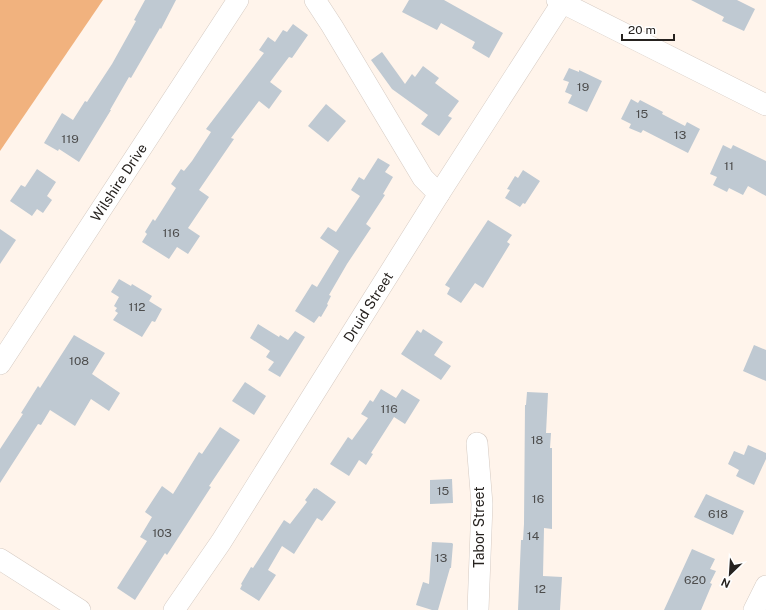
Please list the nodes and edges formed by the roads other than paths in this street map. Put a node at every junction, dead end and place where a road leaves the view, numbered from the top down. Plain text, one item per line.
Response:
1 (238, 0) edge
2 (315, 0) edge
3 (560, 1) edge
4 (766, 105) edge
5 (439, 194) junction
6 (0, 364) edge
7 (477, 443) dead end
8 (0, 559) edge
9 (766, 586) edge
10 (80, 610) edge
11 (174, 610) edge
12 (478, 610) edge
13 (754, 610) edge

1 - 6 street, Wilshire Drive
2 - 5 street
3 - 4 street
3 - 5 street, Druid Street
5 - 11 street, Druid Street
7 - 12 street, Tabor Street
8 - 10 street
9 - 13 street

